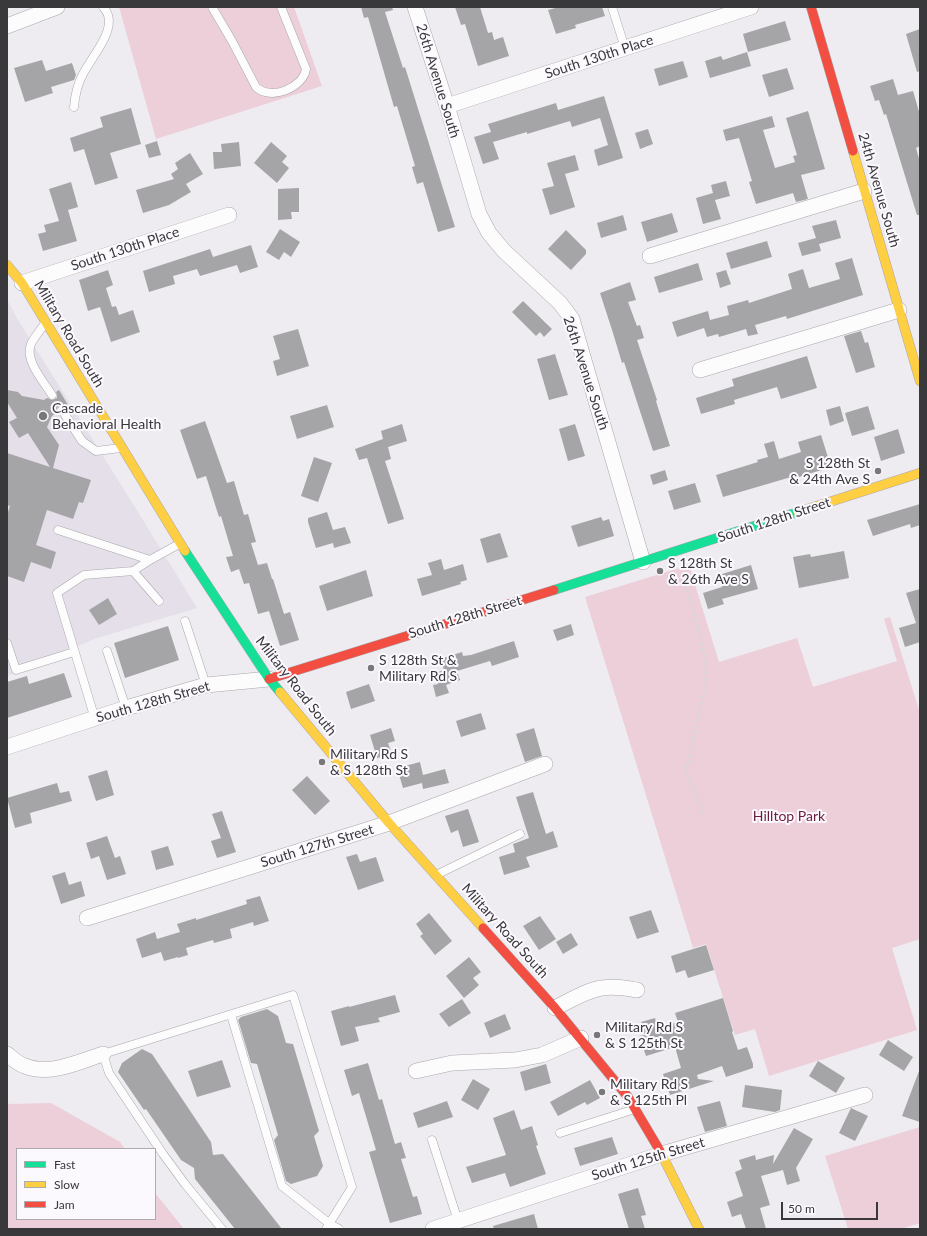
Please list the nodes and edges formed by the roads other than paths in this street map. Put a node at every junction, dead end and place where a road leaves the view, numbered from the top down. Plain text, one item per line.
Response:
1 (57, 7) edge
2 (103, 7) edge
3 (212, 7) edge
4 (281, 7) edge
5 (415, 7) edge
6 (612, 7) edge
7 (751, 7) edge
8 (811, 7) edge
9 (7, 26) edge
10 (625, 48) junction
11 (447, 106) junction
12 (74, 108) dead end
13 (864, 191) junction
14 (229, 215) dead end
15 (650, 256) dead end
16 (7, 265) edge
17 (22, 283) junction
18 (899, 310) junction
19 (46, 323) junction
20 (700, 370) dead end
21 (920, 381) edge
22 (52, 395) dead end
23 (62, 410) dead end
24 (122, 448) junction
25 (920, 473) edge
26 (58, 530) dead end
27 (180, 544) junction
28 (150, 560) junction
29 (643, 562) junction
30 (133, 571) junction
31 (159, 601) dead end
32 (185, 621) dead end
33 (7, 643) edge
34 (107, 651) dead end
35 (74, 652) junction
36 (269, 679) junction
37 (206, 685) junction
38 (126, 708) junction
39 (95, 719) junction
40 (9, 744) edge
41 (545, 764) dead end
42 (389, 823) junction
43 (520, 834) dead end
44 (435, 875) junction
45 (87, 918) dead end
46 (637, 990) dead end
47 (555, 1008) junction
48 (231, 1015) junction
49 (581, 1038) junction
50 (7, 1054) edge
51 (103, 1054) junction
52 (416, 1071) dead end
53 (865, 1094) dead end
54 (636, 1109) junction
55 (560, 1133) dead end
56 (432, 1140) dead end
57 (662, 1154) junction
58 (458, 1221) junction
59 (328, 1226) edge
60 (222, 1229) edge
61 (339, 1229) edge
62 (433, 1229) edge
63 (699, 1229) edge

1 - 9 street
2 - 12 lane
3 - 4 lane
5 - 11 street, 26th Avenue South
6 - 10 lane
7 - 10 street, South 130th Place
8 - 13 street, 24th Avenue South
10 - 11 street, South 130th Place
11 - 29 street, 26th Avenue South
13 - 15 street
13 - 18 street, 24th Avenue South
14 - 17 street, South 130th Place
16 - 17 street, Military Road South
17 - 19 street, Military Road South
18 - 20 street
18 - 21 street, 24th Avenue South
19 - 22 lane
19 - 24 street, Military Road South
23 - 24 lane
24 - 27 street, Military Road South
25 - 29 street, South 128th Street
26 - 28 lane
27 - 28 lane
27 - 36 street, Military Road South
28 - 30 lane
29 - 36 street, South 128th Street
30 - 31 lane
30 - 35 lane
32 - 37 lane
33 - 35 lane
34 - 38 lane
35 - 39 lane
36 - 37 street, South 128th Street
36 - 42 street, Military Road South
37 - 38 street, South 128th Street
38 - 39 street, South 128th Street
39 - 40 street, South 128th Street
41 - 42 street, South 127th Street
42 - 44 street, Military Road South
42 - 45 street, South 127th Street
43 - 44 lane
44 - 47 street, Military Road South
46 - 47 street
47 - 49 street, Military Road South
48 - 51 lane
48 - 59 lane
48 - 59 lane
49 - 52 street
49 - 54 street, Military Road South
50 - 51 street
51 - 60 lane
53 - 57 street, South 125th Street
54 - 55 lane
54 - 57 street, Military Road South
56 - 58 lane
57 - 58 street, South 125th Street
57 - 63 street, Military Road South
58 - 62 street, South 125th Street
59 - 61 lane

